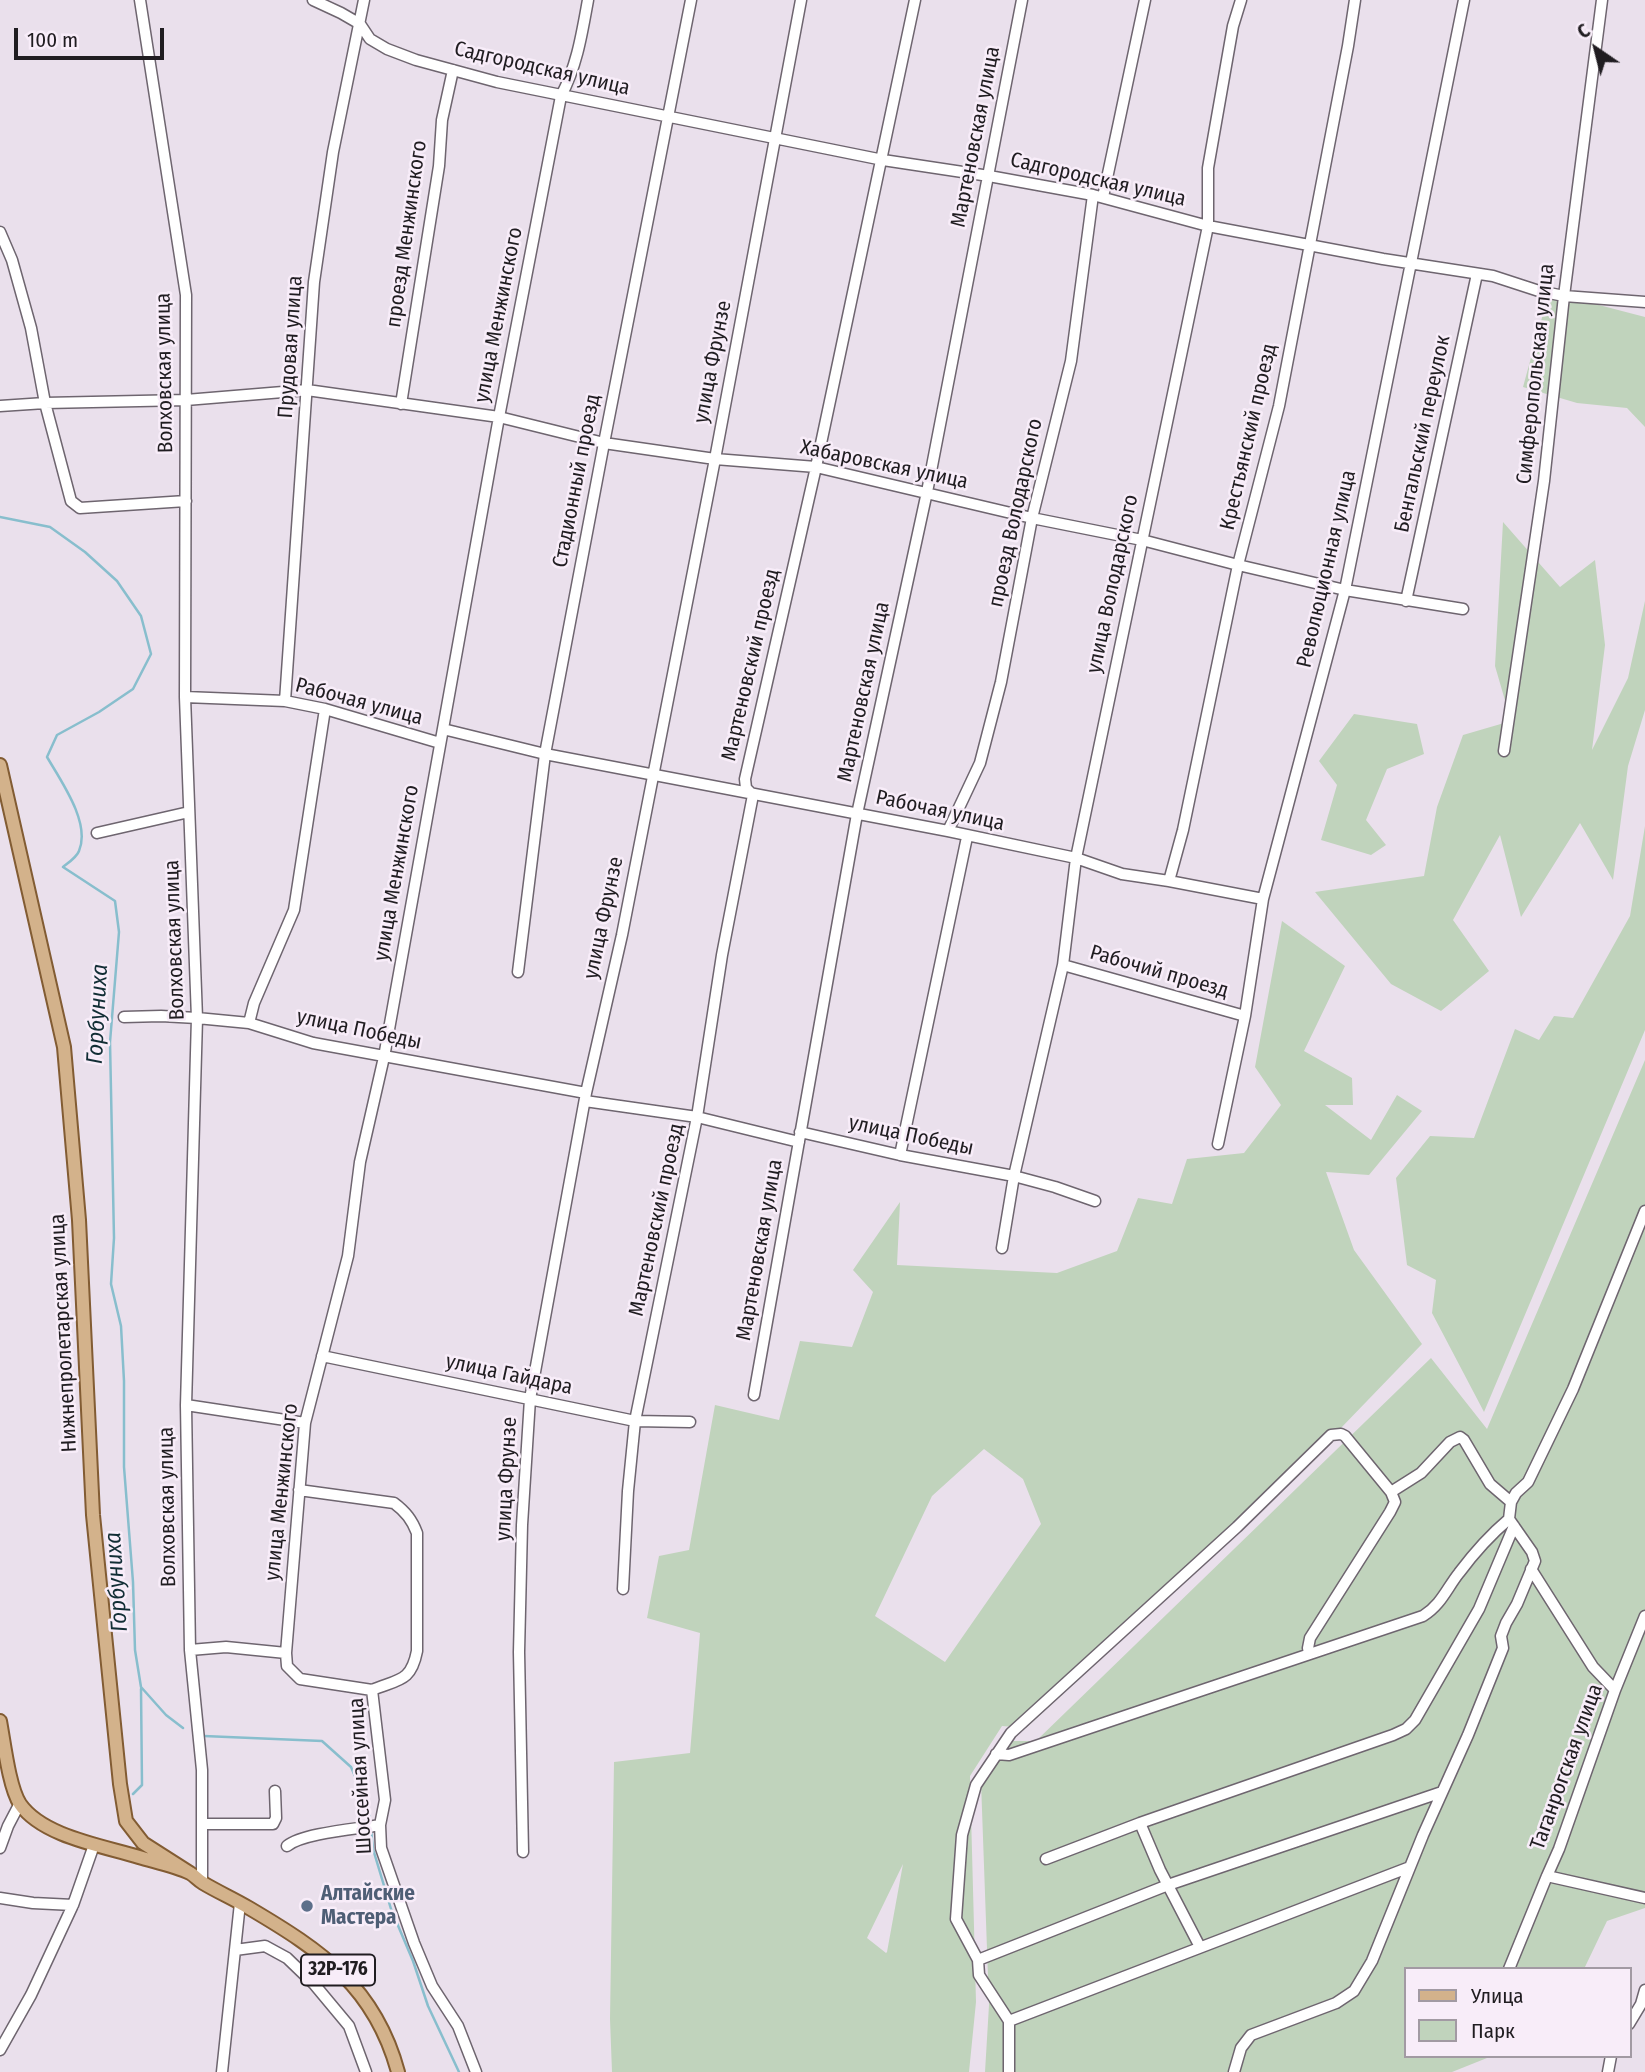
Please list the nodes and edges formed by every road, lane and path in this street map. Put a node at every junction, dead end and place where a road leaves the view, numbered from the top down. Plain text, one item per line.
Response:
1 (140, 0) edge
2 (313, 0) edge
3 (364, 0) edge
4 (588, 0) edge
5 (691, 0) edge
6 (801, 0) edge
7 (915, 0) edge
8 (1022, 0) edge
9 (1146, 0) edge
10 (1241, 0) edge
11 (1355, 0) edge
12 (1464, 0) edge
13 (1602, 0) edge
14 (360, 24) junction
15 (453, 70) junction
16 (561, 96) junction
17 (668, 116) junction
18 (775, 137) junction
19 (883, 160) junction
20 (989, 176) junction
21 (1098, 196) junction
22 (1208, 226) junction
23 (0, 233) edge
24 (1309, 244) junction
25 (1411, 262) junction
26 (1477, 274) junction
27 (1564, 296) junction
28 (1645, 302) edge
29 (307, 390) junction
30 (186, 400) junction
31 (45, 403) junction
32 (401, 404) junction
33 (0, 406) edge
34 (499, 417) junction
35 (604, 443) junction
36 (715, 459) junction
37 (816, 467) junction
38 (927, 492) junction
39 (186, 501) junction
40 (1032, 517) junction
41 (1142, 540) junction
42 (1238, 565) junction
43 (1345, 590) junction
44 (1406, 601) junction
45 (1462, 609) dead end
46 (185, 697) junction
47 (285, 701) junction
48 (325, 709) junction
49 (443, 729) junction
50 (440, 743) junction
51 (1504, 751) dead end
52 (545, 754) junction
53 (0, 765) edge
54 (652, 776) junction
55 (753, 794) junction
56 (189, 812) junction
57 (856, 814) junction
58 (948, 831) junction
59 (97, 833) dead end
60 (967, 836) junction
61 (1076, 858) junction
62 (1169, 881) junction
63 (1263, 899) junction
64 (1063, 965) junction
65 (518, 972) dead end
66 (1245, 1016) junction
67 (124, 1017) dead end
68 (197, 1018) junction
69 (249, 1024) junction
70 (384, 1057) junction
71 (585, 1097) junction
72 (697, 1117) junction
73 (799, 1137) junction
74 (1218, 1144) dead end
75 (900, 1155) junction
76 (1014, 1176) junction
77 (1094, 1201) dead end
78 (1645, 1211) edge
79 (1002, 1248) dead end
80 (322, 1356) junction
81 (754, 1395) dead end
82 (530, 1399) junction
83 (186, 1405) junction
84 (635, 1421) junction
85 (690, 1422) dead end
86 (304, 1423) junction
87 (299, 1490) junction
88 (1391, 1492) junction
89 (1511, 1502) junction
90 (1512, 1522) junction
91 (1531, 1569) junction
92 (623, 1589) dead end
93 (1645, 1616) edge
94 (190, 1650) junction
95 (286, 1653) junction
96 (1309, 1654) junction
97 (372, 1690) junction
98 (1615, 1690) junction
99 (0, 1721) edge
100 (2, 1739) edge
101 (996, 1754) junction
102 (275, 1791) dead end
103 (1442, 1792) junction
104 (20, 1803) junction
105 (1140, 1823) junction
106 (202, 1824) junction
107 (380, 1825) junction
108 (94, 1845) junction
109 (287, 1846) dead end
110 (0, 1848) edge
111 (523, 1852) dead end
112 (1046, 1859) dead end
113 (1410, 1867) junction
114 (190, 1873) junction
115 (1547, 1876) junction
116 (202, 1882) junction
117 (1168, 1885) junction
118 (0, 1898) edge
119 (1645, 1898) edge
120 (240, 1903) junction
121 (73, 1905) junction
122 (1200, 1947) junction
123 (235, 1950) junction
124 (978, 1960) junction
125 (1510, 1967) edge
126 (1645, 1990) edge
127 (1009, 2021) junction
128 (1631, 2021) edge
129 (0, 2050) edge
130 (222, 2072) edge
131 (366, 2072) edge
132 (398, 2072) edge
133 (476, 2072) edge
134 (1009, 2072) edge
135 (1234, 2072) edge

1 - 30 street, Волховская улица
2 - 14 street, Садгородская улица
3 - 14 street, Прудовая улица
4 - 16 street, улица Менжинского
5 - 17 street, Стадионный проезд
6 - 18 street, улица Фрунзе
7 - 19 street, Мартеновский проезд
8 - 20 street, Мартеновская улица
9 - 21 street, проезд Володарского
10 - 22 street, улица Володарского
11 - 24 street, Крестьянский проезд
12 - 25 street, Революционная улица
13 - 27 street, Симферопольская улица
14 - 15 street, Садгородская улица
14 - 29 street, Прудовая улица
15 - 16 street, Садгородская улица
15 - 32 street, проезд Менжинского
16 - 17 street, Садгородская улица
16 - 34 street, улица Менжинского
17 - 18 street, Садгородская улица
17 - 35 street, Стадионный проезд
18 - 19 street, Садгородская улица
18 - 36 street, улица Фрунзе
19 - 20 street, Садгородская улица
19 - 37 street, Мартеновский проезд
20 - 21 street, Садгородская улица
20 - 38 street, Мартеновская улица
21 - 22 street, Садгородская улица
21 - 40 street, проезд Володарского
22 - 24 street, Садгородская улица
22 - 41 street, улица Володарского
23 - 31 street
24 - 25 street, Садгородская улица
24 - 42 street, Крестьянский проезд
25 - 26 street, Садгородская улица
25 - 43 street, Революционная улица
26 - 27 street, Садгородская улица
26 - 44 street, Бенгальский переулок
27 - 28 street, Садгородская улица
27 - 51 street, Симферопольская улица
29 - 30 street, Хабаровская улица
29 - 32 street, Хабаровская улица
29 - 47 street, Прудовая улица
30 - 31 street, Хабаровская улица
30 - 39 street, Волховская улица
31 - 33 street, Хабаровская улица
31 - 39 street
32 - 34 street, Хабаровская улица
34 - 35 street, Хабаровская улица
34 - 49 street, улица Менжинского
35 - 36 street, Хабаровская улица
35 - 52 street, Стадионный проезд
36 - 37 street, Хабаровская улица
36 - 54 street, улица Фрунзе
37 - 38 street, Хабаровская улица
37 - 55 street, Мартеновский проезд
38 - 40 street, Хабаровская улица
38 - 57 street, Мартеновская улица
39 - 46 street, Волховская улица
40 - 41 street, Хабаровская улица
40 - 58 street, проезд Володарского
41 - 42 street, Хабаровская улица
41 - 61 street, улица Володарского
42 - 43 street, Хабаровская улица
42 - 62 street, Крестьянский проезд
43 - 44 street, Хабаровская улица
43 - 63 street, Революционная улица
44 - 45 street, Хабаровская улица
46 - 47 street, Рабочая улица
46 - 56 street, Волховская улица
47 - 48 street, Рабочая улица
48 - 50 street, Рабочая улица
48 - 69 street
49 - 50 street, улица Менжинского
49 - 52 street, Рабочая улица
50 - 70 street, улица Менжинского
52 - 54 street, Рабочая улица
52 - 65 street, Стадионный проезд
53 - 114 main road, Нижнепролетарская улица
54 - 55 street, Рабочая улица
54 - 71 street, улица Фрунзе
55 - 57 street, Рабочая улица
55 - 72 street, Мартеновский проезд
56 - 59 street
56 - 68 street, Волховская улица
57 - 58 street, Рабочая улица
57 - 73 street, Мартеновская улица
58 - 60 street, Рабочая улица
60 - 61 street, Рабочая улица
60 - 75 street
61 - 62 street, Рабочая улица
61 - 64 street, улица Володарского
62 - 63 street, Рабочая улица
63 - 66 street, Революционная улица
64 - 66 street, Рабочий проезд
64 - 76 street, улица Володарского
66 - 74 street, Революционная улица
67 - 68 street, улица Победы
68 - 69 street, улица Победы
68 - 83 street, Волховская улица
69 - 70 street, улица Победы
70 - 71 street, улица Победы
70 - 80 street, улица Менжинского
71 - 72 street, улица Победы
71 - 82 street, улица Фрунзе
72 - 73 street, улица Победы
72 - 84 street, Мартеновский проезд
73 - 75 street, улица Победы
73 - 81 street, Мартеновская улица
75 - 76 street, улица Победы
76 - 77 street, улица Победы
76 - 79 street, улица Володарского
78 - 89 street
80 - 82 street, улица Гайдара
80 - 86 street, улица Менжинского
82 - 84 street, улица Гайдара
82 - 111 street, улица Фрунзе
83 - 86 street
83 - 94 street, Волховская улица
84 - 85 street, улица Гайдара
84 - 92 street, Мартеновский проезд
86 - 87 street, улица Менжинского
87 - 95 street, улица Менжинского
87 - 97 street, Шоссейная улица
88 - 89 street
88 - 96 street
88 - 101 street
89 - 90 street
90 - 91 street
90 - 96 street
90 - 105 street
91 - 98 street
91 - 103 street
93 - 98 street, Таганрогская улица
94 - 95 street
94 - 106 street, Волховская улица
95 - 97 street
96 - 101 street
97 - 107 street, Шоссейная улица
98 - 115 street, Таганрогская улица
99 - 100 main road
100 - 104 main road
101 - 124 street
102 - 106 street
103 - 113 street
103 - 117 street
104 - 108 main road
104 - 110 street
105 - 112 street
105 - 117 street
106 - 116 street, Волховская улица
107 - 109 street
107 - 133 street, Шоссейная улица
108 - 114 main road
108 - 121 street
113 - 122 street
113 - 135 street
114 - 116 main road, 32Р-176
115 - 119 street, Таганрогская улица
115 - 125 street
116 - 120 main road, 32Р-176
117 - 122 street
117 - 124 street
118 - 121 street
120 - 123 street
120 - 132 main road, 32Р-176
121 - 129 street
122 - 127 street
123 - 130 street
123 - 131 street
124 - 127 street
126 - 128 street
127 - 134 street

